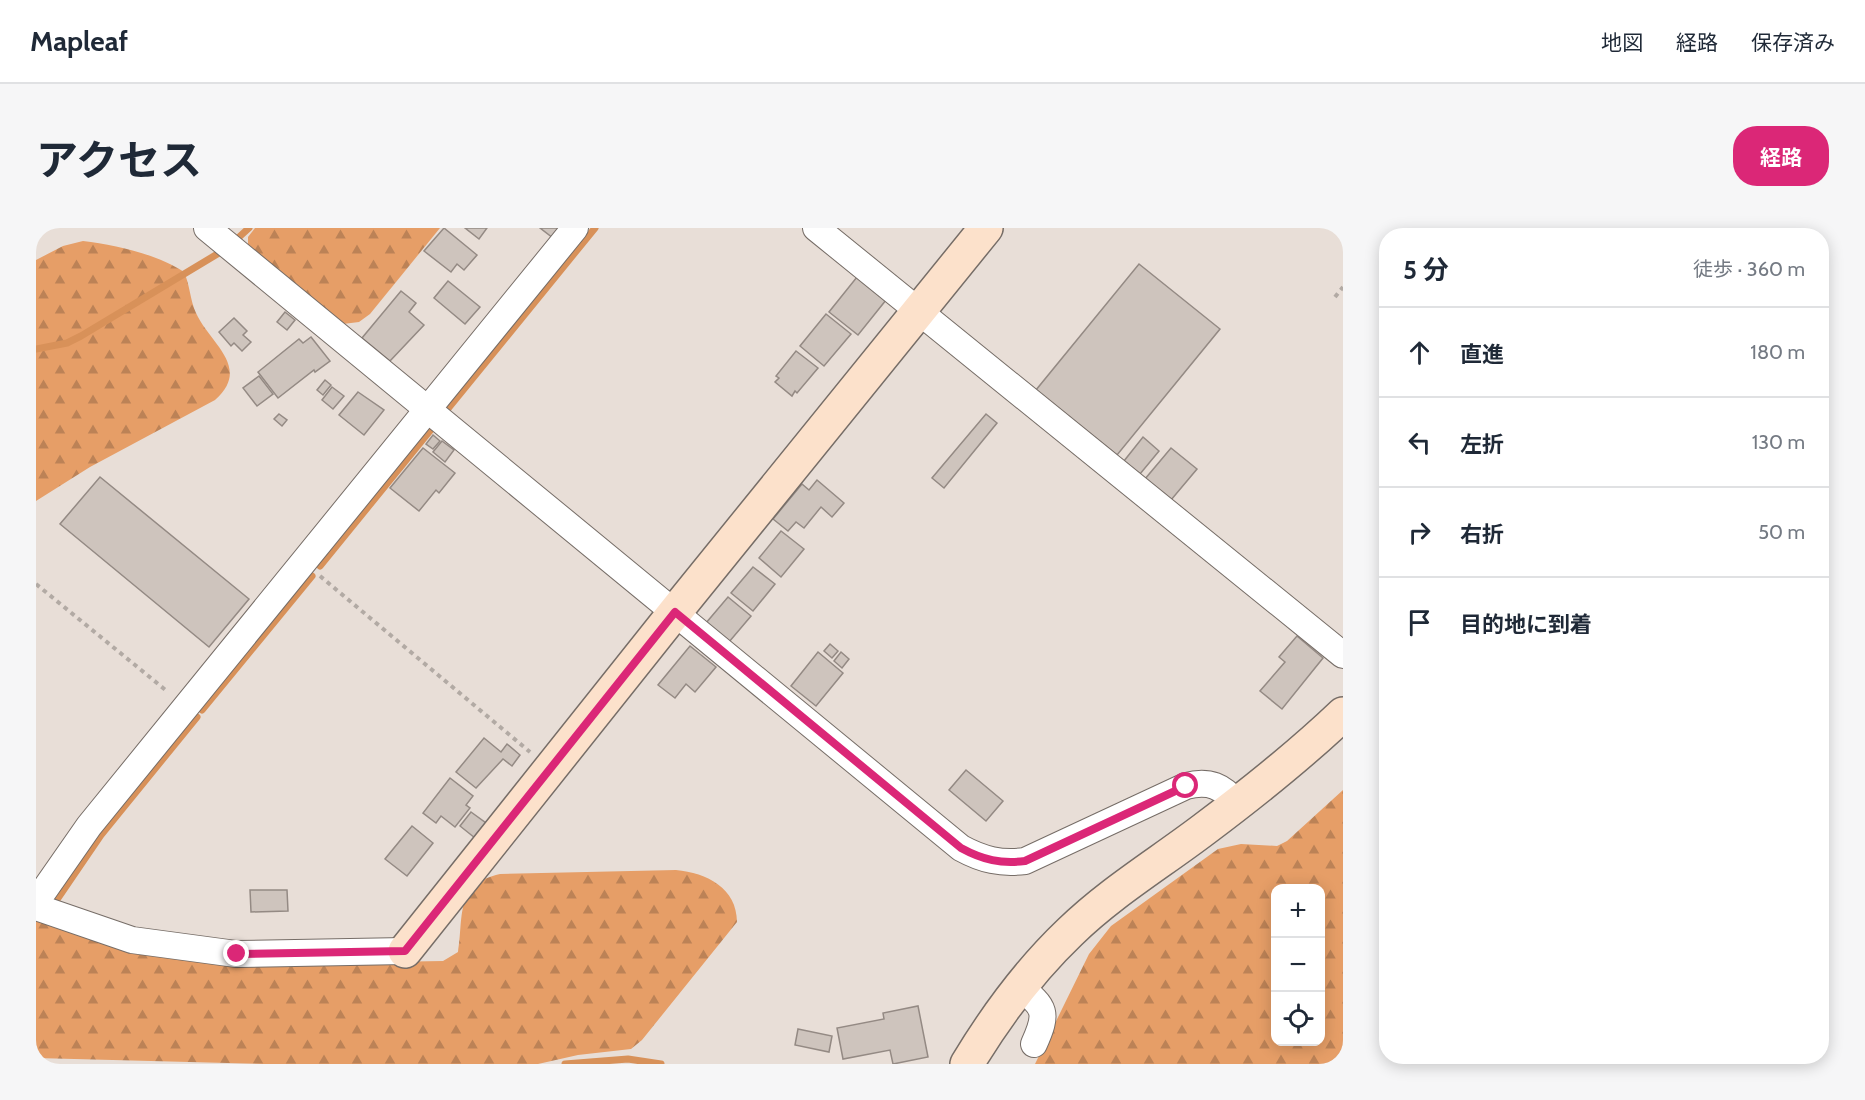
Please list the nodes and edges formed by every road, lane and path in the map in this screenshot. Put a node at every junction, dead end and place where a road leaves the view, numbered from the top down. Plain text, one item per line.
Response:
1 (207, 228) edge
2 (575, 228) edge
3 (816, 228) edge
4 (986, 228) edge
5 (1343, 287) edge
6 (1335, 297) dead end
7 (919, 311) junction
8 (428, 409) junction
9 (303, 562) junction
10 (36, 584) edge
11 (675, 612) junction
12 (1343, 655) edge
13 (186, 707) junction
14 (1343, 714) edge
15 (550, 769) junction
16 (1237, 804) junction
17 (36, 904) edge
18 (405, 951) joint
19 (1019, 987) junction
20 (1034, 1044) dead end
21 (967, 1064) edge

1 - 8 street
2 - 8 street
3 - 7 street
4 - 7 street
5 - 6 path
7 - 11 street
7 - 12 street
8 - 9 street
8 - 11 street
9 - 13 street
9 - 15 path
10 - 13 path
11 - 15 street
11 - 16 street
13 - 17 street
14 - 16 street
15 - 18 street
16 - 19 street
17 - 18 street
19 - 20 street
19 - 21 street

